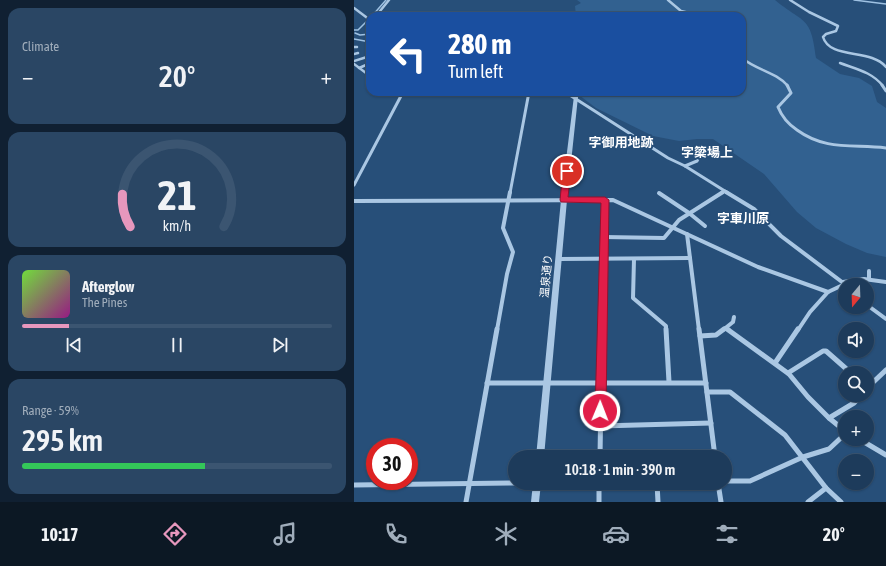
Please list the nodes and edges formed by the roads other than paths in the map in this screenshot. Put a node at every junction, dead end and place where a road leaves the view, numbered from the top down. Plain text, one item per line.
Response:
1 (389, 0) edge
2 (668, 0) edge
3 (790, 0) edge
4 (354, 8) edge
5 (379, 12) edge
6 (685, 12) edge
7 (366, 16) edge
8 (358, 53) dead end
9 (354, 54) edge
10 (366, 57) edge
11 (354, 61) edge
12 (746, 62) edge
13 (840, 63) dead end
14 (354, 64) edge
15 (366, 65) dead end
16 (886, 67) edge
17 (359, 68) junction
18 (366, 72) edge
19 (886, 90) edge
20 (401, 96) edge
21 (528, 96) edge
22 (576, 97) joint
23 (712, 148) dead end
24 (886, 148) edge
25 (686, 166) junction
26 (354, 185) edge
27 (725, 191) junction
28 (659, 193) dead end
29 (507, 200) junction
30 (564, 200) junction
31 (605, 200) junction
32 (354, 201) edge
33 (689, 213) junction
34 (705, 226) dead end
35 (674, 228) junction
36 (687, 234) junction
37 (604, 237) junction
38 (690, 258) junction
39 (559, 259) junction
40 (603, 259) junction
41 (634, 259) junction
42 (869, 270) dead end
43 (869, 278) edge
44 (838, 279) edge
45 (874, 280) edge
46 (886, 282) edge
47 (838, 287) edge
48 (828, 292) junction
49 (874, 310) edge
50 (734, 316) dead end
51 (886, 319) edge
52 (726, 328) junction
53 (700, 336) junction
54 (775, 363) junction
55 (843, 366) edge
56 (886, 370) edge
57 (788, 373) junction
58 (874, 381) edge
59 (487, 382) junction
60 (547, 382) junction
61 (669, 382) junction
62 (601, 383) junction
63 (706, 383) junction
64 (707, 392) junction
65 (855, 402) edge
66 (829, 418) junction
67 (711, 423) junction
68 (600, 426) junction
69 (838, 426) edge
70 (838, 439) edge
71 (871, 446) edge
72 (541, 450) edge
73 (600, 450) edge
74 (714, 450) edge
75 (886, 455) edge
76 (803, 457) junction
77 (732, 481) edge
78 (469, 483) junction
79 (508, 483) edge
80 (354, 485) edge
81 (826, 488) junction
82 (536, 490) edge
83 (599, 490) edge
84 (657, 490) edge
85 (719, 490) edge
86 (466, 502) edge
87 (535, 502) edge
88 (599, 502) edge
89 (658, 502) edge
90 (721, 502) edge
91 (808, 502) edge
92 (841, 502) edge

1 - 5 street
2 - 6 street
3 - 16 street
4 - 7 street
8 - 9 street
10 - 11 street
12 - 24 street
13 - 19 street
14 - 17 street
15 - 17 street
17 - 18 street
20 - 26 street
21 - 29 street
22 - 25 street
22 - 30 street, 温泉通り
23 - 25 street
25 - 27 street
27 - 33 street
27 - 44 street
28 - 33 street
29 - 30 street
29 - 32 street
29 - 59 street
30 - 31 street
30 - 39 street, 温泉通り
31 - 35 street
31 - 37 street
33 - 34 street
33 - 35 street
35 - 36 street
35 - 37 street
36 - 38 street
36 - 48 street
37 - 40 street
38 - 41 street
38 - 53 street
39 - 40 street
39 - 60 street, 温泉通り
40 - 41 street
40 - 62 street
41 - 61 street
42 - 43 street
45 - 46 street
47 - 48 street
48 - 54 street
49 - 51 street
50 - 52 street
52 - 53 street
52 - 54 street
53 - 63 street
54 - 57 street
55 - 57 street
56 - 58 street
57 - 66 street
59 - 60 street
59 - 78 street
60 - 62 street
60 - 72 street, 温泉通り
61 - 62 street
61 - 63 street
62 - 68 street
63 - 64 street
64 - 67 street
64 - 76 street
65 - 66 street
66 - 69 street
67 - 68 street
67 - 74 street
68 - 73 street
70 - 76 street
71 - 75 street
76 - 77 street
76 - 81 street
78 - 79 street
78 - 80 street
78 - 86 street
81 - 91 street
81 - 92 street
82 - 87 street
83 - 88 street
84 - 89 street
85 - 90 street

